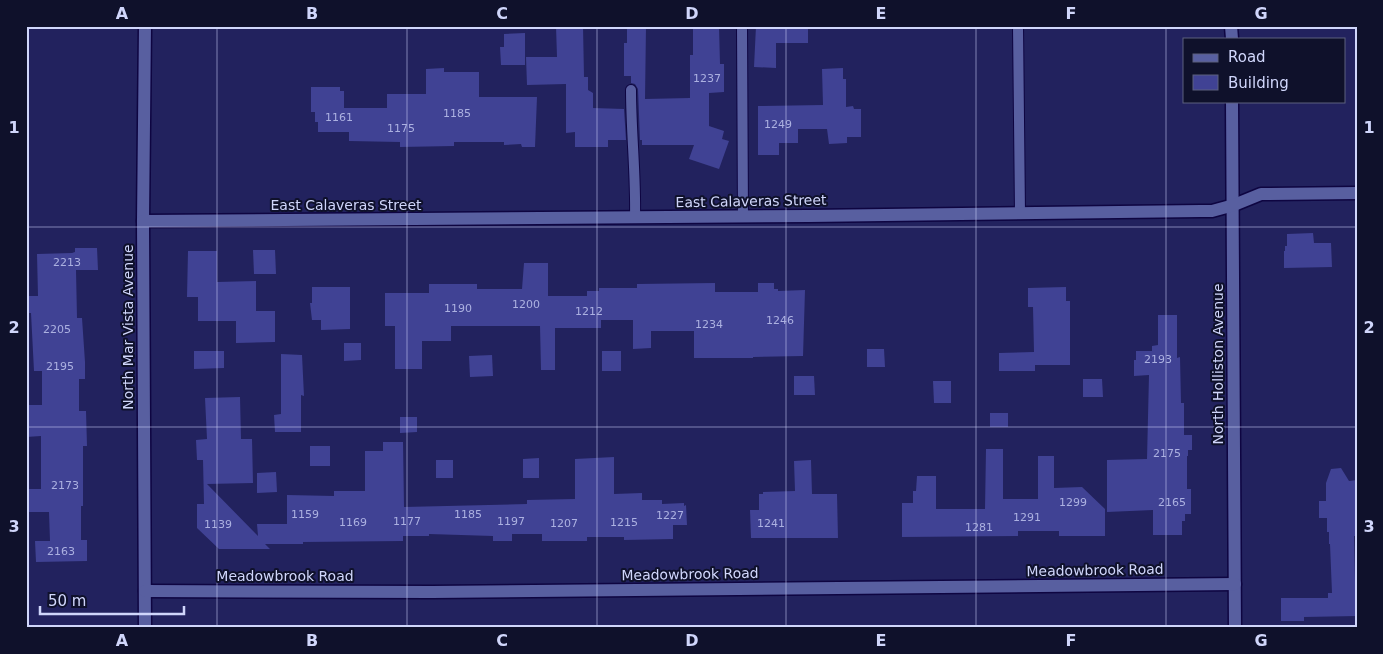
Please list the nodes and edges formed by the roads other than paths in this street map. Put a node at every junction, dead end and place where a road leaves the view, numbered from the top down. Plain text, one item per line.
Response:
1 (145, 26) edge
2 (742, 26) edge
3 (1018, 26) edge
4 (630, 90) dead end
5 (1232, 102) edge
6 (1357, 193) edge
7 (1234, 205) junction
8 (1020, 214) junction
9 (635, 217) junction
10 (743, 217) junction
11 (143, 221) junction
12 (1235, 584) junction
13 (145, 591) junction
14 (146, 628) edge
15 (1235, 628) edge

1 - 11 street, North Mar Vista Avenue
2 - 10 lane
3 - 8 lane
4 - 9 lane
5 - 7 street, North Holliston Avenue
6 - 7 street, East Calaveras Street
7 - 8 street, East Calaveras Street
7 - 12 street, North Holliston Avenue
8 - 10 street, East Calaveras Street
9 - 10 street, East Calaveras Street
9 - 11 street, East Calaveras Street
11 - 13 street, North Mar Vista Avenue
12 - 13 street, Meadowbrook Road
12 - 15 street, North Holliston Avenue
13 - 14 street, North Mar Vista Avenue

